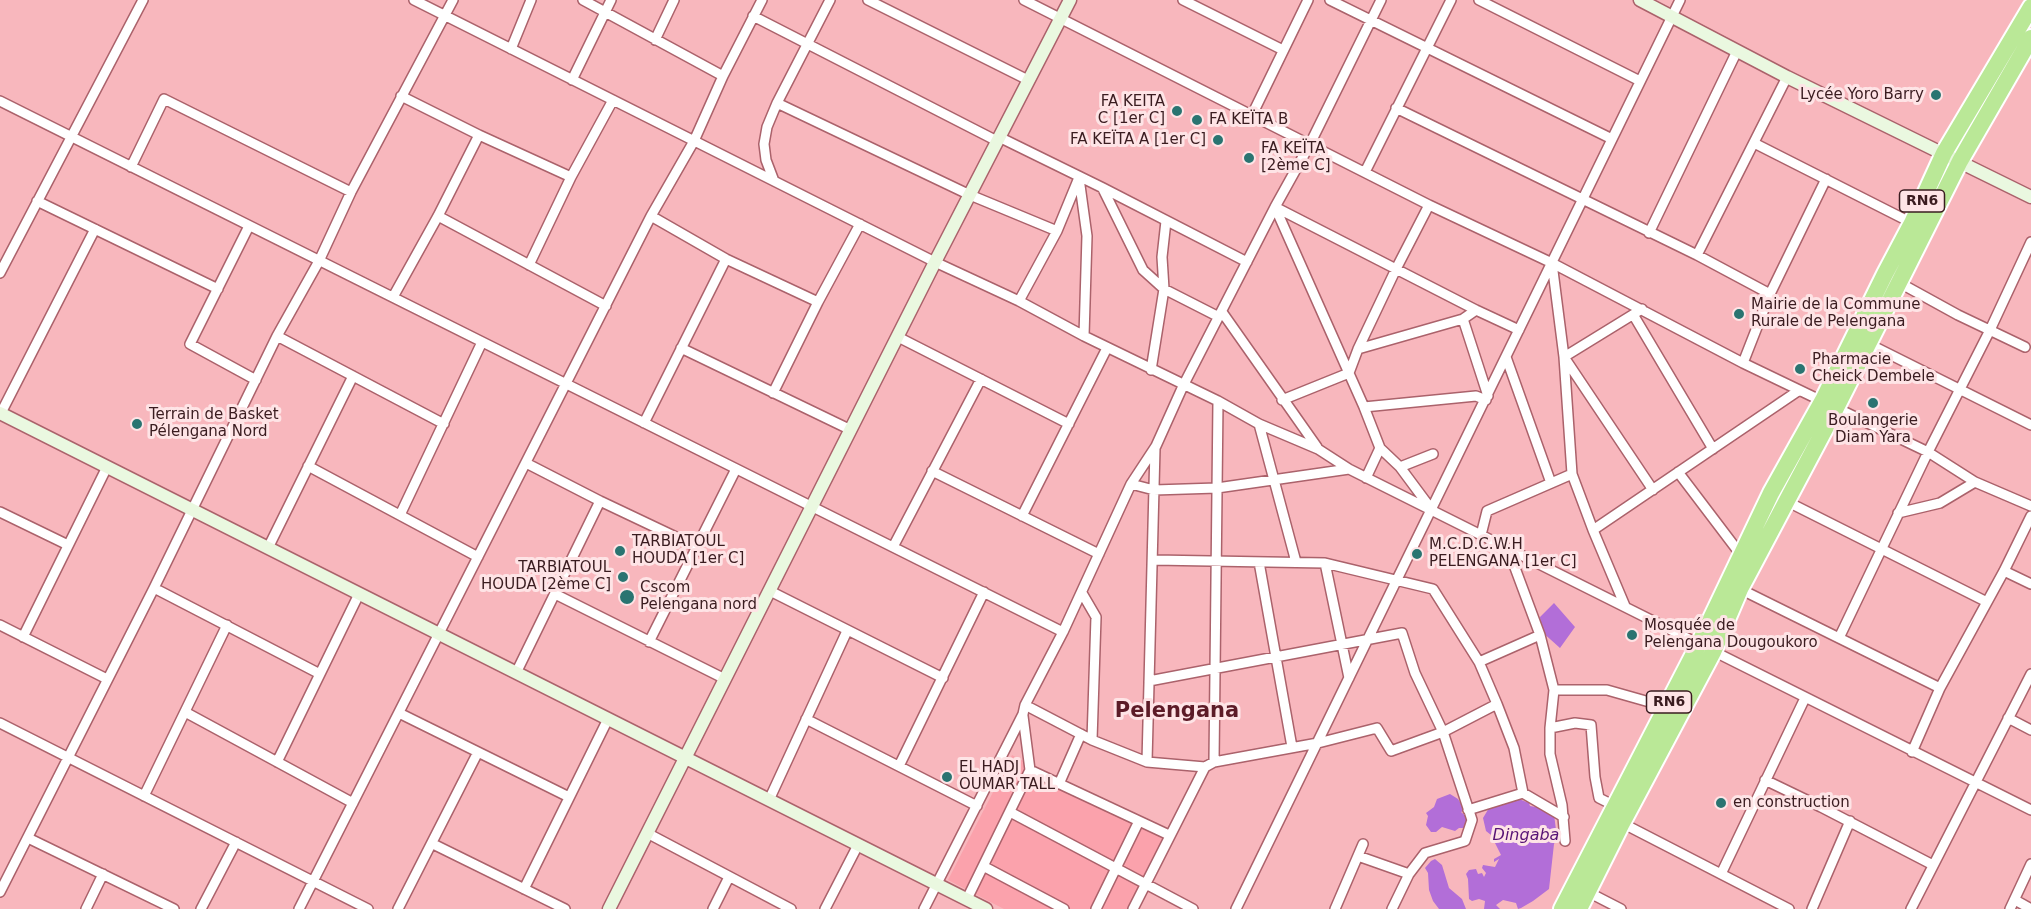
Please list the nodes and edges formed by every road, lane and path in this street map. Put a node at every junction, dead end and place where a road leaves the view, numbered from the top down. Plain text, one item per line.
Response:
1 (143, 0) edge
2 (414, 0) edge
3 (453, 0) edge
4 (531, 0) edge
5 (583, 0) edge
6 (611, 0) edge
7 (674, 0) edge
8 (762, 0) edge
9 (830, 0) edge
10 (868, 0) edge
11 (1024, 0) edge
12 (1070, 0) edge
13 (1183, 0) edge
14 (1308, 0) edge
15 (1330, 0) edge
16 (1381, 0) edge
17 (1451, 0) edge
18 (1479, 0) edge
19 (1640, 0) edge
20 (1680, 0) edge
21 (2031, 7) edge
22 (604, 12) junction
23 (446, 16) junction
24 (753, 16) junction
25 (1672, 16) junction
26 (1061, 19) junction
27 (1371, 21) junction
28 (2031, 39) edge
29 (655, 40) junction
30 (808, 42) junction
31 (1426, 48) junction
32 (511, 49) junction
33 (1283, 50) junction
34 (1737, 51) junction
35 (723, 76) junction
36 (1787, 77) junction
37 (572, 80) junction
38 (1028, 80) junction
39 (1640, 81) junction
40 (401, 96) junction
41 (613, 100) junction
42 (1, 103) edge
43 (777, 103) junction
44 (1396, 108) junction
45 (1252, 115) junction
46 (479, 135) junction
47 (71, 137) junction
48 (998, 139) junction
49 (1612, 139) junction
50 (694, 141) junction
51 (1755, 143) junction
52 (1310, 144) junction
53 (1944, 153) junction
54 (1960, 161) junction
55 (131, 167) junction
56 (1365, 172) junction
57 (571, 177) junction
58 (1079, 178) junction
59 (1826, 179) junction
60 (774, 181) junction
61 (1103, 188) junction
62 (351, 192) junction
63 (970, 195) junction
64 (2031, 197) edge
65 (1582, 200) junction
66 (37, 201) junction
67 (1429, 205) junction
68 (1275, 207) junction
69 (438, 216) junction
70 (651, 216) junction
71 (1166, 221) junction
72 (1912, 222) junction
73 (860, 224) junction
74 (249, 226) junction
75 (95, 229) junction
76 (1057, 231) junction
77 (1649, 233) junction
78 (2031, 242) edge
79 (1697, 255) junction
80 (726, 259) junction
81 (319, 261) junction
82 (935, 262) junction
83 (1247, 262) junction
84 (1551, 263) junction
85 (529, 265) junction
86 (1396, 269) junction
87 (0, 273) edge
88 (1898, 282) junction
89 (218, 289) junction
90 (1164, 289) junction
91 (1770, 294) junction
92 (393, 297) junction
93 (1018, 301) junction
94 (818, 302) junction
95 (606, 306) junction
96 (1642, 309) junction
97 (1476, 310) junction
98 (1220, 314) junction
99 (1634, 316) junction
100 (1463, 319) junction
101 (1519, 330) junction
102 (1990, 330) junction
103 (277, 336) junction
104 (1084, 336) junction
105 (898, 337) junction
106 (482, 342) junction
107 (1868, 343) junction
108 (2025, 347) dead end
109 (681, 348) junction
110 (1107, 348) junction
111 (1358, 349) junction
112 (1506, 357) junction
113 (1564, 357) junction
114 (1743, 363) junction
115 (1152, 370) junction
116 (1349, 373) junction
117 (353, 376) junction
118 (981, 379) junction
119 (256, 380) junction
120 (566, 384) junction
121 (1183, 386) junction
122 (1961, 390) junction
123 (1798, 391) junction
124 (773, 393) junction
125 (1487, 398) junction
126 (1282, 400) junction
127 (1218, 401) junction
128 (1830, 404) junction
129 (1364, 407) junction
130 (0, 413) edge
131 (644, 423) junction
132 (444, 424) junction
133 (1069, 424) junction
134 (1259, 424) junction
135 (2031, 425) edge
136 (851, 430) junction
137 (1156, 446) junction
138 (1380, 448) junction
139 (1318, 449) junction
140 (1713, 450) junction
141 (1433, 453) dead end
142 (1928, 453) junction
143 (526, 463) junction
144 (308, 466) junction
145 (107, 467) junction
146 (1400, 467) junction
147 (736, 469) junction
148 (1349, 469) junction
149 (933, 471) junction
150 (1678, 472) junction
151 (1572, 474) junction
152 (1366, 478) junction
153 (1275, 481) junction
154 (1976, 482) junction
155 (1551, 483) junction
156 (1131, 484) junction
157 (1217, 488) junction
158 (1154, 490) junction
159 (1653, 490) junction
160 (600, 501) junction
161 (1786, 501) junction
162 (2031, 506) edge
163 (812, 507) junction
164 (1432, 509) junction
165 (192, 510) junction
166 (0, 512) edge
167 (1898, 513) junction
168 (400, 515) junction
169 (1022, 516) junction
170 (2031, 516) edge
171 (1593, 530) junction
172 (1481, 535) junction
173 (68, 545) junction
174 (697, 546) junction
175 (893, 547) junction
176 (268, 548) junction
177 (1508, 549) junction
178 (1882, 550) junction
179 (1099, 554) junction
180 (1741, 555) junction
181 (478, 557) junction
182 (1154, 560) junction
183 (1216, 562) junction
184 (1259, 562) junction
185 (1296, 562) junction
186 (1325, 563) junction
187 (2004, 571) junction
188 (1397, 581) junction
189 (2031, 584) edge
190 (154, 588) junction
191 (1740, 589) junction
192 (770, 591) junction
193 (984, 592) junction
194 (1082, 593) junction
195 (359, 594) junction
196 (555, 594) junction
197 (1987, 602) junction
198 (1625, 606) junction
199 (0, 625) edge
200 (227, 626) junction
201 (847, 631) junction
202 (1063, 632) junction
203 (439, 634) junction
204 (1540, 635) junction
205 (23, 637) junction
206 (1369, 638) junction
207 (1839, 638) junction
208 (649, 642) junction
209 (1342, 644) junction
210 (1706, 648) junction
211 (1275, 657) junction
212 (1479, 662) junction
213 (1215, 668) junction
214 (516, 673) junction
215 (320, 674) junction
216 (2031, 674) edge
217 (943, 678) junction
218 (1349, 678) junction
219 (107, 679) junction
220 (725, 679) junction
221 (1149, 681) junction
222 (1940, 688) junction
223 (1554, 690) junction
224 (1805, 698) junction
225 (1497, 704) junction
226 (1667, 707) junction
227 (1024, 710) junction
228 (185, 712) junction
229 (399, 712) junction
230 (2007, 718) junction
231 (608, 719) junction
232 (806, 719) junction
233 (0, 723) edge
234 (1550, 728) junction
235 (2031, 730) edge
236 (1443, 732) junction
237 (1081, 734) junction
238 (1092, 740) junction
239 (1318, 743) junction
240 (1292, 747) junction
241 (478, 752) junction
242 (1912, 752) junction
243 (68, 757) junction
244 (686, 758) junction
245 (277, 762) junction
246 (1147, 762) junction
247 (1214, 762) junction
248 (899, 766) junction
249 (1205, 766) junction
250 (1030, 770) junction
251 (1765, 780) junction
252 (1975, 783) junction
253 (1059, 784) junction
254 (1523, 793) junction
255 (144, 796) junction
256 (569, 797) junction
257 (769, 800) junction
258 (353, 804) junction
259 (977, 806) junction
260 (1615, 806) junction
261 (1468, 810) junction
262 (2031, 810) edge
263 (1010, 812) junction
264 (1564, 817) junction
265 (1139, 821) junction
266 (1850, 822) junction
267 (1622, 824) junction
268 (647, 833) junction
269 (1169, 835) junction
270 (28, 838) junction
271 (1565, 841) dead end
272 (236, 842) junction
273 (433, 844) junction
274 (1363, 844) dead end
275 (858, 845) junction
276 (1358, 856) junction
277 (2031, 864) edge
278 (1933, 865) junction
279 (983, 866) junction
280 (1116, 868) junction
281 (102, 874) junction
282 (1409, 874) junction
283 (1721, 874) junction
284 (729, 877) junction
285 (314, 881) junction
286 (1146, 884) junction
287 (937, 885) junction
288 (1580, 888) junction
289 (524, 889) junction
290 (0, 892) edge
291 (967, 899) junction
292 (2012, 905) edge
293 (86, 909) edge
294 (174, 909) edge
295 (201, 909) edge
296 (299, 909) edge
297 (368, 909) edge
298 (399, 909) edge
299 (565, 909) edge
300 (609, 909) edge
301 (713, 909) edge
302 (791, 909) edge
303 (825, 909) edge
304 (924, 909) edge
305 (987, 909) edge
306 (1065, 909) edge
307 (1096, 909) edge
308 (1133, 909) edge
309 (1193, 909) edge
310 (1236, 909) edge
311 (1335, 909) edge
312 (1392, 909) edge
313 (1562, 909) edge
314 (1579, 909) edge
315 (1621, 909) edge
316 (1789, 909) edge
317 (1812, 909) edge
318 (1911, 909) edge
319 (2031, 909) edge

1 - 47 street
2 - 23 street
3 - 23 street
4 - 32 street
5 - 22 street
6 - 22 street
7 - 29 street
8 - 24 street
9 - 30 street
10 - 38 street
11 - 26 street
12 - 26 street
13 - 33 street
14 - 33 street
15 - 27 street
16 - 27 street
17 - 31 street
18 - 39 street
19 - 25 street
20 - 25 street
21 - 53 highway, RN6
22 - 29 street
22 - 37 street
23 - 32 street
23 - 40 street
24 - 30 street
24 - 35 street
25 - 34 street
25 - 39 street
26 - 38 street
26 - 45 street
27 - 31 street
27 - 52 street
28 - 54 highway, RN6
29 - 35 street
30 - 43 street
30 - 48 street
31 - 44 street
31 - 49 street
32 - 37 street
33 - 45 street
34 - 36 street
34 - 77 street
35 - 50 street
36 - 51 street
36 - 53 street
37 - 41 street
38 - 48 street
39 - 49 street
40 - 46 street
40 - 62 street
41 - 50 street
41 - 57 street
42 - 47 street
43 - 60 street
43 - 63 street
44 - 56 street
44 - 65 street
45 - 52 street
46 - 57 street
46 - 69 street
47 - 55 street
47 - 66 street
48 - 58 street
48 - 63 street
49 - 65 street
50 - 60 street
50 - 70 street
51 - 59 street
51 - 79 street
52 - 56 street
52 - 68 street
53 - 54 street
53 - 72 highway, RN6
54 - 64 street
54 - 88 highway, RN6
55 - 62 street
55 - 74 street
56 - 67 street
57 - 85 street
58 - 61 street
58 - 76 street
58 - 104 street
59 - 72 street
59 - 91 street
60 - 73 street
61 - 71 street
61 - 90 street
62 - 81 street
63 - 76 street
63 - 82 street
65 - 77 street
65 - 84 street
66 - 75 street
66 - 87 street
67 - 84 street
67 - 86 street
68 - 83 street
68 - 86 street
68 - 116 street
69 - 85 street
69 - 92 street
70 - 80 street
70 - 95 street
71 - 83 street
71 - 90 street
72 - 128 highway, RN6
73 - 82 street
73 - 94 street
74 - 81 street
74 - 89 street
75 - 89 street
75 - 130 street
76 - 93 street
77 - 79 street
78 - 102 street
79 - 91 street
80 - 94 street
80 - 109 street
81 - 92 street
81 - 103 street
82 - 93 street
82 - 105 street
83 - 98 street
84 - 96 street
84 - 101 street
84 - 113 street
85 - 95 street
86 - 97 street
86 - 111 street
88 - 102 street
88 - 107 highway, RN6
89 - 119 street
90 - 98 street
90 - 115 street
91 - 114 street
92 - 106 street
93 - 104 street
94 - 124 street
95 - 120 street
96 - 99 street
96 - 114 street
97 - 100 street
97 - 101 street
98 - 121 street
98 - 126 street
99 - 113 street
99 - 140 street
100 - 111 street
100 - 125 street
101 - 112 street
102 - 108 street
102 - 122 street
103 - 117 street
103 - 119 street
104 - 110 street
105 - 118 street
105 - 136 street
106 - 120 street
106 - 132 street
107 - 122 street
107 - 128 highway, RN6
109 - 124 street
109 - 131 street
110 - 115 street
110 - 133 street
111 - 116 street
112 - 125 street
112 - 155 street
113 - 151 street
113 - 159 street
114 - 123 street
115 - 121 street
116 - 126 street
116 - 129 street
117 - 132 street
117 - 144 street
118 - 133 street
118 - 149 street
119 - 165 street
120 - 131 street
120 - 143 street
121 - 127 street
121 - 137 street
122 - 135 street
122 - 142 street
123 - 128 street
123 - 140 street
124 - 136 street
125 - 129 street
125 - 164 street
126 - 139 street
127 - 134 street
127 - 157 street
128 - 142 street
128 - 161 highway, RN6
128 - 180 highway, RN6
129 - 138 street
130 - 145 street
131 - 147 street
132 - 168 street
133 - 169 street
134 - 139 street
134 - 153 street
136 - 163 street
137 - 156 street
137 - 158 street
138 - 146 street
138 - 152 street
139 - 148 street
140 - 150 street
141 - 146 street
142 - 154 street
142 - 167 street
143 - 160 street
143 - 181 street
144 - 168 street
144 - 176 street
145 - 165 street
145 - 173 street
146 - 164 street
147 - 163 street
147 - 174 street
148 - 152 street
148 - 153 street
149 - 169 street
149 - 175 street
150 - 159 street
150 - 180 street
151 - 155 street
151 - 171 street
152 - 164 street
153 - 157 street
153 - 185 street
154 - 162 street
154 - 167 street
155 - 172 street
156 - 158 street
156 - 179 street
157 - 158 street
157 - 183 street
158 - 182 street
159 - 171 street
160 - 174 street
160 - 196 street
161 - 178 street
161 - 191 highway, RN6
163 - 175 street
163 - 192 street
164 - 172 street
164 - 188 street
165 - 176 street
165 - 190 street
166 - 173 street
167 - 178 street
168 - 181 street
169 - 179 street
170 - 187 street
171 - 198 street
172 - 177 street
173 - 205 street
174 - 208 street
175 - 193 street
176 - 195 street
177 - 198 street
177 - 204 street
178 - 197 street
178 - 207 street
179 - 194 street
180 - 210 highway, RN6
181 - 203 street
182 - 183 street
182 - 221 street
183 - 184 street
183 - 213 street
184 - 185 street
184 - 211 street
185 - 186 street
186 - 188 street
186 - 209 street
187 - 189 street
187 - 197 street
188 - 206 street
188 - 212 street
190 - 200 street
190 - 219 street
191 - 207 street
191 - 210 highway, RN6
192 - 201 street
192 - 220 street
193 - 202 street
193 - 217 street
194 - 202 street
194 - 238 street
195 - 203 street
195 - 215 street
196 - 208 street
196 - 214 street
197 - 222 street
198 - 210 street
199 - 205 street
200 - 215 street
200 - 228 street
201 - 217 street
201 - 232 street
202 - 227 street
203 - 214 street
203 - 229 street
204 - 212 street
204 - 223 street
205 - 219 street
206 - 209 street
206 - 218 street
206 - 236 street
207 - 222 street
208 - 220 street
209 - 211 street
209 - 218 street
210 - 224 street
210 - 226 highway, RN6
210 - 267 highway, RN6
211 - 213 street
211 - 240 street
212 - 225 street
213 - 221 street
213 - 247 street
214 - 231 street
215 - 245 street
216 - 230 street
217 - 248 street
218 - 239 street
219 - 243 street
220 - 244 street
221 - 246 street
222 - 242 street
223 - 226 street
223 - 234 street
224 - 242 street
224 - 251 street
225 - 236 street
225 - 254 street
226 - 260 highway, RN6
227 - 237 street
227 - 250 street
227 - 259 street
228 - 245 street
228 - 255 street
229 - 241 street
229 - 258 street
230 - 235 street
230 - 252 street
231 - 244 street
231 - 256 street
232 - 248 street
232 - 257 street
233 - 243 street
234 - 260 street
234 - 264 street
236 - 239 street
236 - 261 street
237 - 238 street
237 - 253 street
238 - 246 street
239 - 240 street
239 - 310 street
240 - 247 street
241 - 256 street
241 - 273 street
242 - 252 street
243 - 255 street
243 - 270 street
244 - 257 street
244 - 268 street
245 - 258 street
246 - 249 street
247 - 249 street
248 - 259 street
249 - 269 street
250 - 253 street
250 - 263 street
251 - 266 street
251 - 283 street
252 - 262 street
252 - 278 street
253 - 265 street
254 - 261 street
254 - 264 street
255 - 272 street
256 - 289 street
257 - 275 street
258 - 285 street
259 - 287 street
260 - 288 highway, RN6
261 - 282 street
263 - 279 street
263 - 280 street
264 - 271 street
265 - 269 street
265 - 280 street
266 - 278 street
266 - 317 street
267 - 283 street
267 - 288 highway, RN6
268 - 284 street
268 - 300 street
269 - 286 street
270 - 281 street
270 - 290 street
272 - 285 street
272 - 295 street
273 - 289 street
273 - 298 street
274 - 276 street
275 - 287 street
275 - 303 street
276 - 282 street
276 - 311 street
277 - 292 street
278 - 318 street
279 - 291 street
279 - 306 street
280 - 286 street
280 - 307 street
281 - 293 street
281 - 294 street
282 - 312 street
283 - 316 street
284 - 301 street
284 - 302 street
285 - 296 street
285 - 297 street
286 - 308 street
286 - 309 street
287 - 291 street
287 - 304 street
288 - 313 highway, RN6
288 - 314 highway, RN6
288 - 315 street
289 - 299 street
291 - 305 street
292 - 319 street

